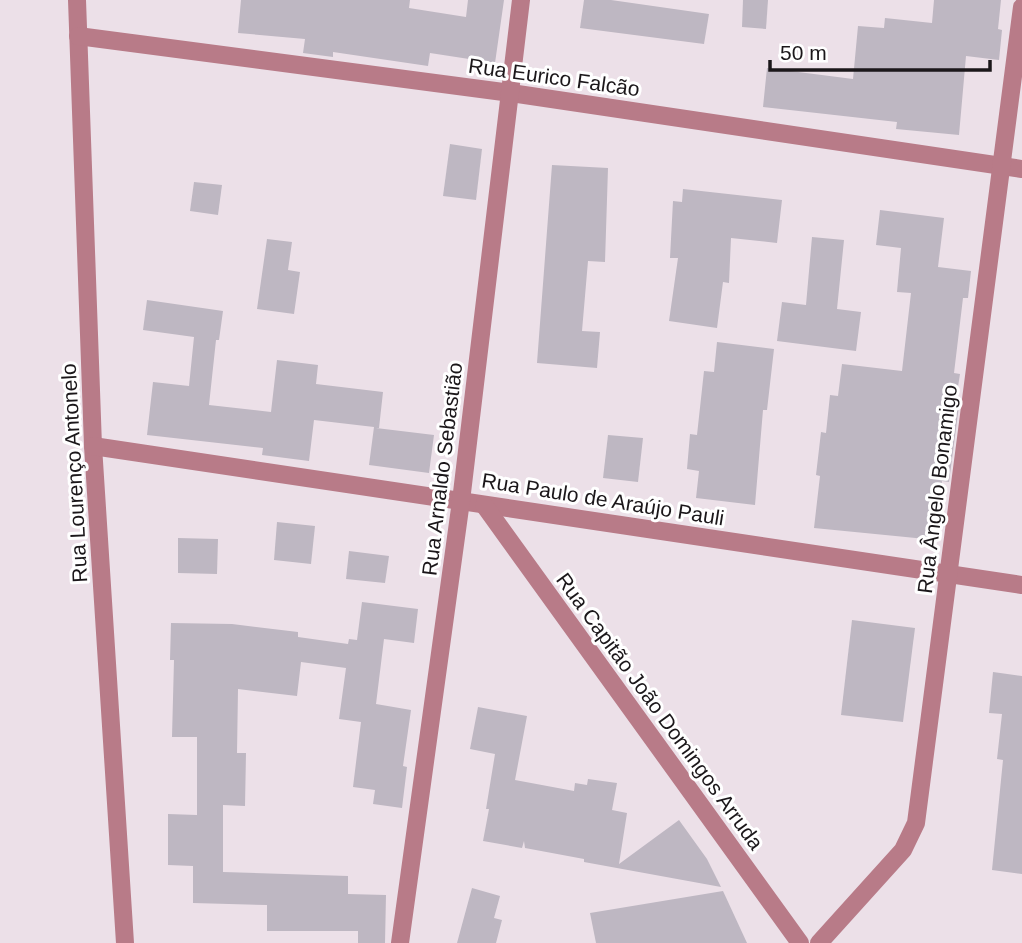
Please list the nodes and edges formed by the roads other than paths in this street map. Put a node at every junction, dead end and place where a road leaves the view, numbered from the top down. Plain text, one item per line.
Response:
1 (77, 0) edge
2 (521, 0) edge
3 (1022, 7) edge
4 (78, 36) junction
5 (511, 93) junction
6 (1001, 166) junction
7 (1022, 169) edge
8 (93, 446) junction
9 (461, 501) junction
10 (484, 505) junction
11 (949, 574) junction
12 (1022, 585) edge
13 (125, 943) edge
14 (400, 943) edge
15 (800, 943) edge
16 (819, 943) edge

1 - 4 street, Rua Lourenço Antonelo
2 - 5 street, Rua Arnaldo Sebastião
3 - 6 street, Rua Ângelo Bonamigo
4 - 5 street, Rua Eurico Falcão
4 - 8 street, Rua Lourenço Antonelo
5 - 6 street, Rua Eurico Falcão
5 - 9 street, Rua Arnaldo Sebastião
6 - 7 street, Rua Eurico Falcão
6 - 11 street, Rua Ângelo Bonamigo
8 - 9 street, Rua Paulo de Araújo Pauli
8 - 13 street, Rua Lourenço Antonelo
9 - 10 street, Rua Paulo de Araújo Pauli
9 - 14 street, Rua Arnaldo Sebastião
10 - 11 street, Rua Paulo de Araújo Pauli
10 - 15 street, Rua Capitão João Domingos Arruda
11 - 12 street, Rua Paulo de Araújo Pauli
11 - 16 street, Rua Ângelo Bonamigo

